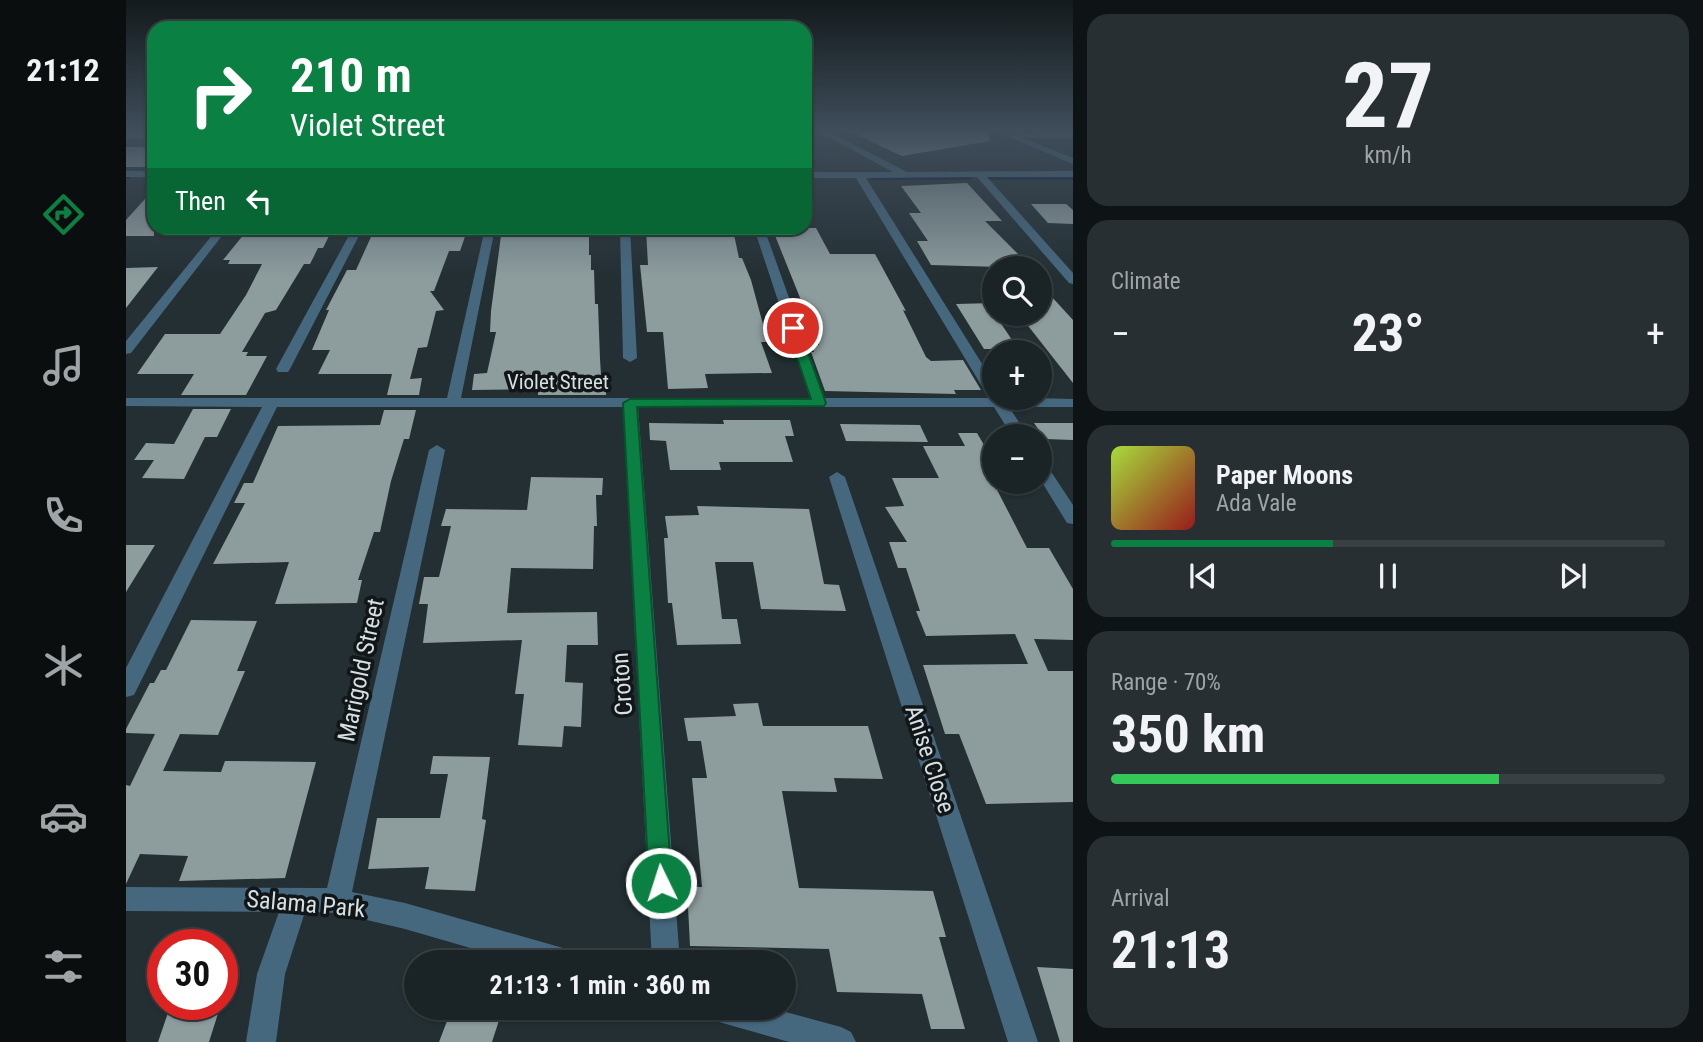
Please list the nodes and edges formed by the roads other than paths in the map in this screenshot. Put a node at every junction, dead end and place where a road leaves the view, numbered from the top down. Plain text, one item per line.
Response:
1 (862, 180) edge
2 (984, 180) edge
3 (217, 235) edge
4 (354, 235) edge
5 (489, 235) edge
6 (625, 235) edge
7 (761, 235) edge
8 (1073, 280) edge
9 (126, 350) edge
10 (630, 358) dead end
11 (283, 369) dead end
12 (982, 375) edge
13 (982, 398) edge
14 (126, 402) edge
15 (271, 402) junction
16 (1052, 402) edge
17 (453, 403) junction
18 (630, 403) junction
19 (819, 403) junction
20 (1073, 403) edge
21 (437, 450) dead end
22 (837, 477) dead end
23 (1052, 486) edge
24 (1073, 520) edge
25 (126, 689) edge
26 (126, 899) edge
27 (296, 899) junction
28 (337, 901) junction
29 (522, 950) edge
30 (665, 950) edge
31 (762, 1020) edge
32 (261, 1042) edge
33 (841, 1042) edge
34 (1023, 1042) edge

1 - 12 street
2 - 8 street
3 - 9 street
4 - 11 street
5 - 17 street
6 - 10 street
7 - 19 street
13 - 19 street, Violet Street
14 - 15 street, Violet Street
15 - 17 street, Violet Street
15 - 25 street
16 - 20 street, Violet Street
17 - 18 street, Violet Street
18 - 19 street, Violet Street
18 - 30 street, Croton
21 - 28 street, Marigold Street
22 - 34 street, Anise Close
23 - 24 street
26 - 27 street, Salama Park
27 - 28 street, Salama Park
27 - 32 street
28 - 29 street, Salama Park
31 - 33 street

